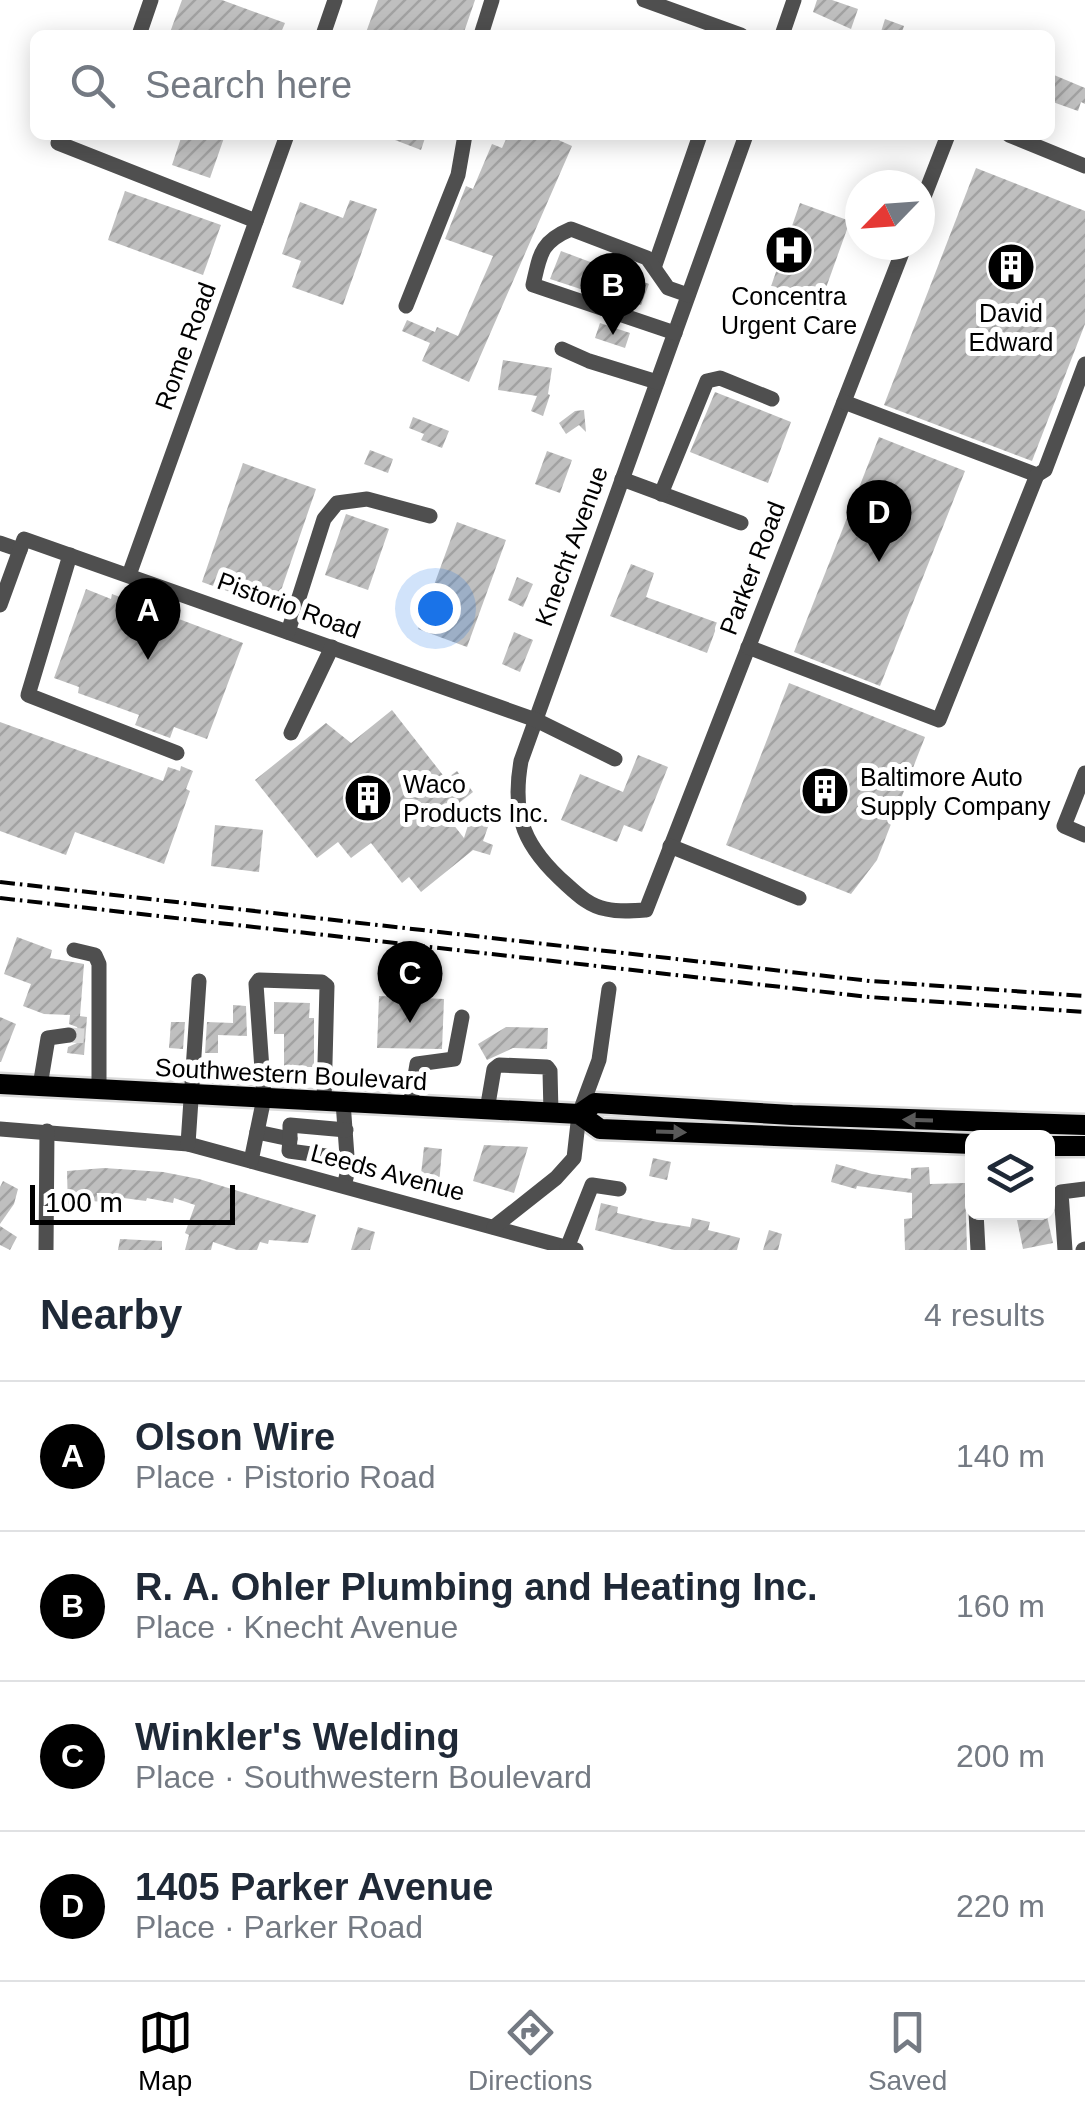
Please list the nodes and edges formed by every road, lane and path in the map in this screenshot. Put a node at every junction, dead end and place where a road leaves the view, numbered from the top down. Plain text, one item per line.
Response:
1 (152, 0) edge
2 (335, 0) edge
3 (492, 0) edge
4 (644, 0) edge
5 (794, 0) edge
6 (141, 30) edge
7 (325, 30) edge
8 (483, 30) edge
9 (728, 30) edge
10 (784, 30) edge
11 (285, 140) edge
12 (464, 140) edge
13 (698, 140) edge
14 (744, 140) edge
15 (946, 140) edge
16 (1021, 140) edge
17 (58, 143) dead end
18 (1085, 166) edge
19 (934, 170) edge
20 (256, 221) junction
21 (899, 260) edge
22 (655, 265) junction
23 (688, 295) junction
24 (406, 306) dead end
25 (674, 333) junction
26 (562, 349) dead end
27 (1085, 364) edge
28 (657, 382) junction
29 (772, 398) dead end
30 (844, 402) junction
31 (1037, 475) junction
32 (622, 479) junction
33 (660, 494) junction
34 (430, 516) dead end
35 (741, 523) dead end
36 (0, 543) edge
37 (22, 545) junction
38 (70, 555) junction
39 (129, 575) junction
40 (0, 604) edge
41 (288, 632) junction
42 (332, 647) junction
43 (748, 647) junction
44 (536, 720) junction
45 (291, 733) dead end
46 (177, 752) dead end
47 (615, 759) dead end
48 (1085, 773) edge
49 (1085, 836) edge
50 (670, 846) junction
51 (799, 898) dead end
52 (646, 910) joint
53 (74, 950) dead end
54 (199, 980) dead end
55 (609, 990) dead end
56 (462, 1017) dead end
57 (68, 1036) dead end
58 (0, 1084) edge
59 (40, 1086) junction
60 (99, 1089) junction
61 (192, 1093) junction
62 (264, 1098) junction
63 (334, 1102) junction
64 (410, 1106) junction
65 (487, 1110) junction
66 (551, 1112) junction
67 (579, 1114) junction
68 (1085, 1125) edge
69 (0, 1129) edge
70 (346, 1130) junction
71 (46, 1131) junction
72 (257, 1132) junction
73 (290, 1139) junction
74 (188, 1144) junction
75 (965, 1144) edge
76 (1055, 1146) edge
77 (1085, 1146) edge
78 (348, 1159) junction
79 (251, 1160) junction
80 (344, 1186) junction
81 (619, 1189) dead end
82 (1085, 1189) edge
83 (976, 1220) edge
84 (494, 1228) junction
85 (572, 1249) edge
86 (46, 1250) edge
87 (978, 1250) edge
88 (1065, 1250) edge

1 - 6 street
2 - 7 street
3 - 8 street
4 - 9 street
5 - 10 street
11 - 20 street, Rome Road
12 - 24 street
13 - 22 street
14 - 23 street, Knecht Avenue
15 - 19 street
16 - 18 street
17 - 20 street
20 - 39 street, Rome Road
21 - 30 street, Parker Road
22 - 23 street
22 - 25 street
23 - 25 street, Knecht Avenue
25 - 28 street, Knecht Avenue
26 - 28 street
27 - 31 street
28 - 32 street, Knecht Avenue
29 - 33 street
30 - 31 street
30 - 43 street, Parker Road
31 - 43 street
32 - 33 street
32 - 44 street, Knecht Avenue
33 - 35 street
34 - 41 street
36 - 37 street, Pistorio Road
37 - 38 street, Pistorio Road
37 - 40 street
38 - 39 street, Pistorio Road
38 - 46 street
39 - 41 street, Pistorio Road
41 - 42 street, Pistorio Road
42 - 44 street, Pistorio Road
42 - 45 street
43 - 50 street, Parker Road
44 - 47 street, Pistorio Road
44 - 52 street, Knecht Avenue
48 - 49 street
50 - 51 street
50 - 52 street, Parker Road
53 - 60 street
54 - 61 street
55 - 67 street
56 - 64 street
57 - 59 street
58 - 59 main road, Southwestern Boulevard
59 - 60 main road, Southwestern Boulevard
60 - 61 main road, Southwestern Boulevard
61 - 62 main road, Southwestern Boulevard
61 - 74 street
62 - 63 main road, Southwestern Boulevard
62 - 63 street
62 - 72 street
63 - 64 main road, Southwestern Boulevard
63 - 70 street
64 - 65 main road, Southwestern Boulevard
65 - 66 main road, Southwestern Boulevard
65 - 66 street
66 - 67 main road, Southwestern Boulevard
68 -> 67 main road, Southwestern Boulevard
67 -> 75 main road, Southwestern Boulevard
67 - 84 street
69 - 71 street, Leeds Avenue
70 - 73 street
70 - 78 street
71 - 74 street, Leeds Avenue
71 - 86 street
72 - 73 street
72 - 79 street
73 - 78 street
74 - 79 street, Leeds Avenue
76 - 77 main road
78 - 80 street
79 - 80 street, Leeds Avenue
80 - 84 street, Leeds Avenue
81 - 85 street
82 - 88 street
83 - 87 street
84 - 85 street, Leeds Avenue

